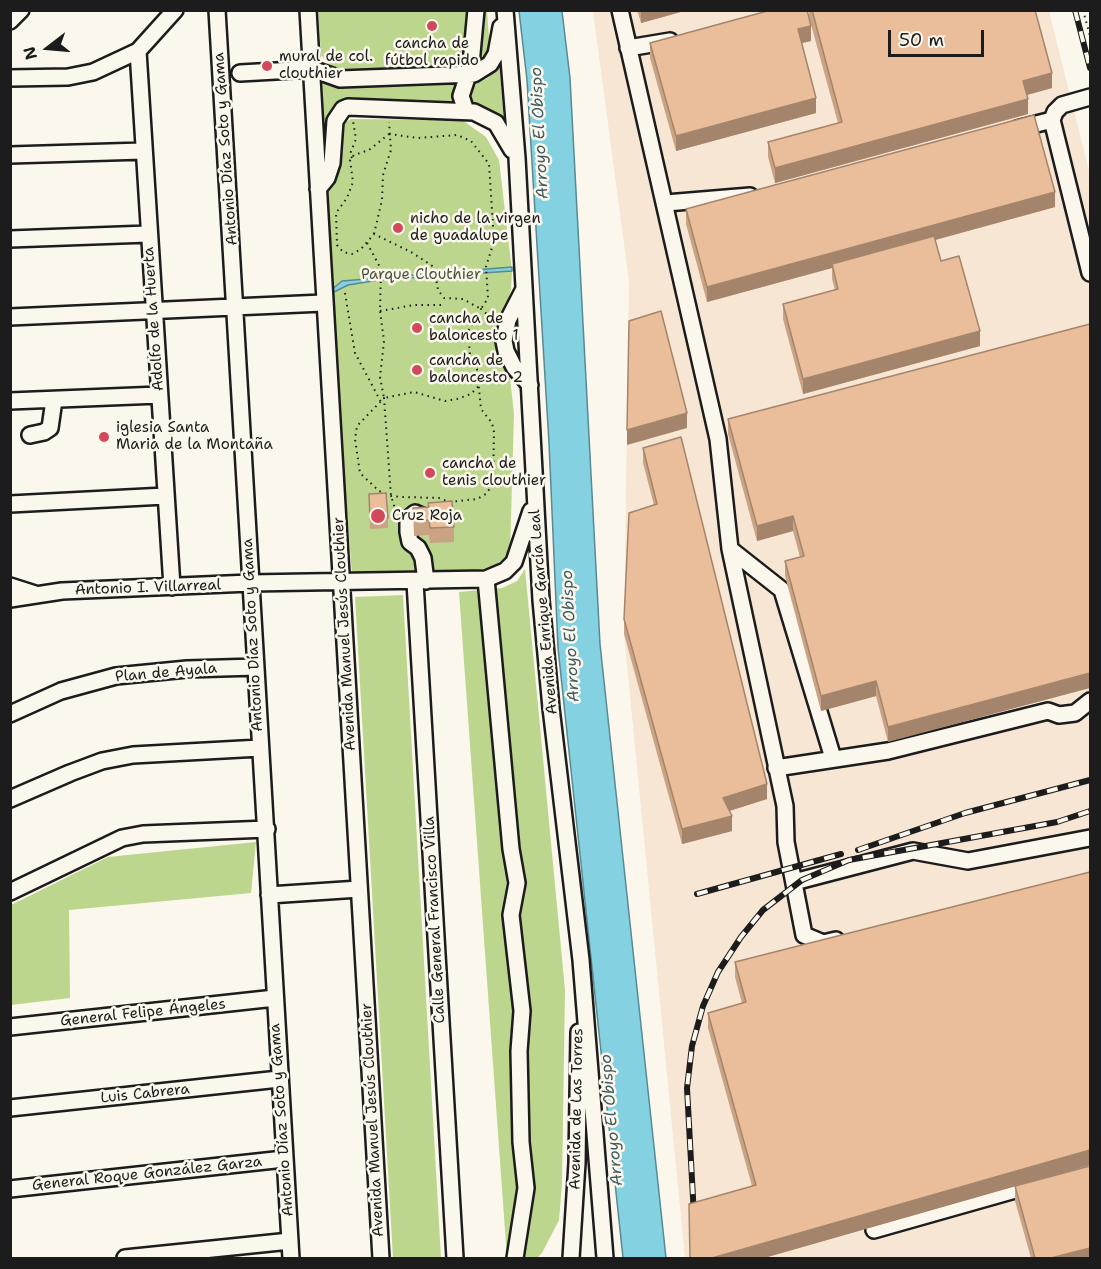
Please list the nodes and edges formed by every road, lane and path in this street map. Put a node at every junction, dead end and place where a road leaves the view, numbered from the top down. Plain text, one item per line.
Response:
1 (21, 10) edge
2 (175, 10) edge
3 (217, 10) edge
4 (308, 10) edge
5 (476, 10) edge
6 (620, 10) edge
7 (1083, 10) edge
8 (505, 12) edge
9 (10, 21) edge
10 (1090, 36) edge
11 (684, 38) edge
12 (628, 48) junction
13 (138, 51) junction
14 (312, 69) junction
15 (240, 73) dead end
16 (469, 75) junction
17 (10, 78) edge
18 (1090, 97) edge
19 (355, 108) junction
20 (389, 108) junction
21 (466, 111) junction
22 (1052, 120) junction
23 (1006, 132) edge
24 (389, 134) junction
25 (144, 151) junction
26 (10, 155) edge
27 (352, 158) junction
28 (517, 158) junction
29 (318, 189) junction
30 (766, 194) edge
31 (666, 203) junction
32 (148, 234) junction
33 (374, 234) junction
34 (10, 239) edge
35 (367, 243) junction
36 (1090, 273) edge
37 (524, 289) junction
38 (345, 293) dead end
39 (323, 303) junction
40 (443, 305) dead end
41 (236, 308) junction
42 (481, 309) junction
43 (380, 310) junction
44 (156, 313) junction
45 (10, 317) edge
46 (506, 329) junction
47 (509, 358) junction
48 (478, 384) junction
49 (530, 385) junction
50 (159, 395) junction
51 (384, 398) junction
52 (54, 400) junction
53 (10, 401) edge
54 (381, 402) junction
55 (30, 435) dead end
56 (165, 496) junction
57 (391, 496) junction
58 (534, 500) junction
59 (10, 504) edge
60 (424, 517) edge
61 (730, 549) junction
62 (486, 579) junction
63 (344, 582) junction
64 (421, 582) junction
65 (250, 583) junction
66 (172, 587) junction
67 (13, 591) edge
68 (256, 667) junction
69 (1087, 710) edge
70 (10, 714) edge
71 (260, 748) junction
72 (832, 758) junction
73 (776, 768) junction
74 (10, 799) edge
75 (267, 829) junction
76 (1090, 838) edge
77 (794, 882) junction
78 (359, 889) junction
79 (10, 892) edge
80 (269, 895) junction
81 (846, 937) edge
82 (581, 960) junction
83 (275, 998) junction
84 (10, 1027) edge
85 (279, 1079) junction
86 (10, 1108) edge
87 (284, 1159) junction
88 (1045, 1182) edge
89 (10, 1189) edge
90 (874, 1230) dead end
91 (290, 1241) junction
92 (125, 1258) edge
93 (291, 1258) edge
94 (381, 1258) edge
95 (455, 1258) edge
96 (515, 1258) edge
97 (571, 1258) edge
98 (605, 1258) edge

1 - 9 street
2 - 13 street
3 - 41 street, Antonio Díaz Soto y Gama
4 - 14 street, Avenida Manuel Jesús Clouthier
5 - 16 street
6 - 12 street
7 - 10 path
8 - 16 street
8 - 28 street, Avenida Enrique García Leal
11 - 12 street
12 - 31 street
13 - 17 street
13 - 25 street, Adolfo de la Huerta
14 - 15 street
14 - 16 street
14 - 29 street, Avenida Manuel Jesús Clouthier
16 - 21 street
18 - 22 street
19 - 20 street
19 - 27 path
19 - 29 street
20 - 21 street
20 - 24 path
21 - 28 street
22 - 23 street
22 - 36 street
24 - 27 path
24 - 33 path
24 - 42 path
25 - 26 street
25 - 32 street, Adolfo de la Huerta
27 - 35 path
28 - 37 street, Avenida Enrique García Leal
29 - 39 street, Avenida Manuel Jesús Clouthier
30 - 31 street
31 - 61 street
32 - 34 street
32 - 44 street, Adolfo de la Huerta
33 - 35 path
33 - 42 path
35 - 43 path
37 - 46 street
37 - 49 street, Avenida Enrique García Leal
38 - 54 path
39 - 41 street
39 - 63 street, Avenida Manuel Jesús Clouthier
40 - 43 path
41 - 44 street
41 - 65 street, Antonio Díaz Soto y Gama
42 - 46 path
42 - 48 path
43 - 51 path
44 - 45 street
44 - 50 street, Adolfo de la Huerta
46 - 47 street
47 - 48 path
47 - 49 street
48 - 51 path
48 - 57 path
49 - 58 street, Avenida Enrique García Leal
50 - 52 street
50 - 56 street, Adolfo de la Huerta
51 - 54 path
51 - 57 path
52 - 53 street
52 - 55 street
54 - 57 path
56 - 59 street
56 - 66 street, Adolfo de la Huerta
58 - 62 street, Antonio I. Villarreal
58 - 82 street, Avenida Enrique García Leal
60 - 64 street, Calle General Francisco Villa
61 - 72 street
61 - 73 street
62 - 64 street, Antonio I. Villarreal
62 - 96 street
63 - 64 street, Antonio I. Villarreal
63 - 65 street, Antonio I. Villarreal
63 - 78 street, Avenida Manuel Jesús Clouthier
64 - 95 street, Calle General Francisco Villa
65 - 66 street, Antonio I. Villarreal
65 - 68 street, Antonio Díaz Soto y Gama
66 - 67 street, Antonio I. Villarreal
68 - 70 street, Plan de Ayala
68 - 71 street, Antonio Díaz Soto y Gama
69 - 72 street
71 - 74 street
71 - 75 street, Antonio Díaz Soto y Gama
72 - 73 street
73 - 77 street
75 - 79 street
75 - 80 street, Antonio Díaz Soto y Gama
76 - 77 street
77 - 81 street
78 - 80 street
78 - 94 street, Avenida Manuel Jesús Clouthier
80 - 83 street, Antonio Díaz Soto y Gama
82 - 97 street, Avenida de Las Torres
82 - 98 street
83 - 84 street, General Felipe Ángeles
83 - 85 street, Antonio Díaz Soto y Gama
85 - 86 street, Luis Cabrera
85 - 87 street, Antonio Díaz Soto y Gama
87 - 89 street, General Roque González Garza
87 - 91 street, Antonio Díaz Soto y Gama
88 - 90 street
91 - 92 street
91 - 93 street, Antonio Díaz Soto y Gama

